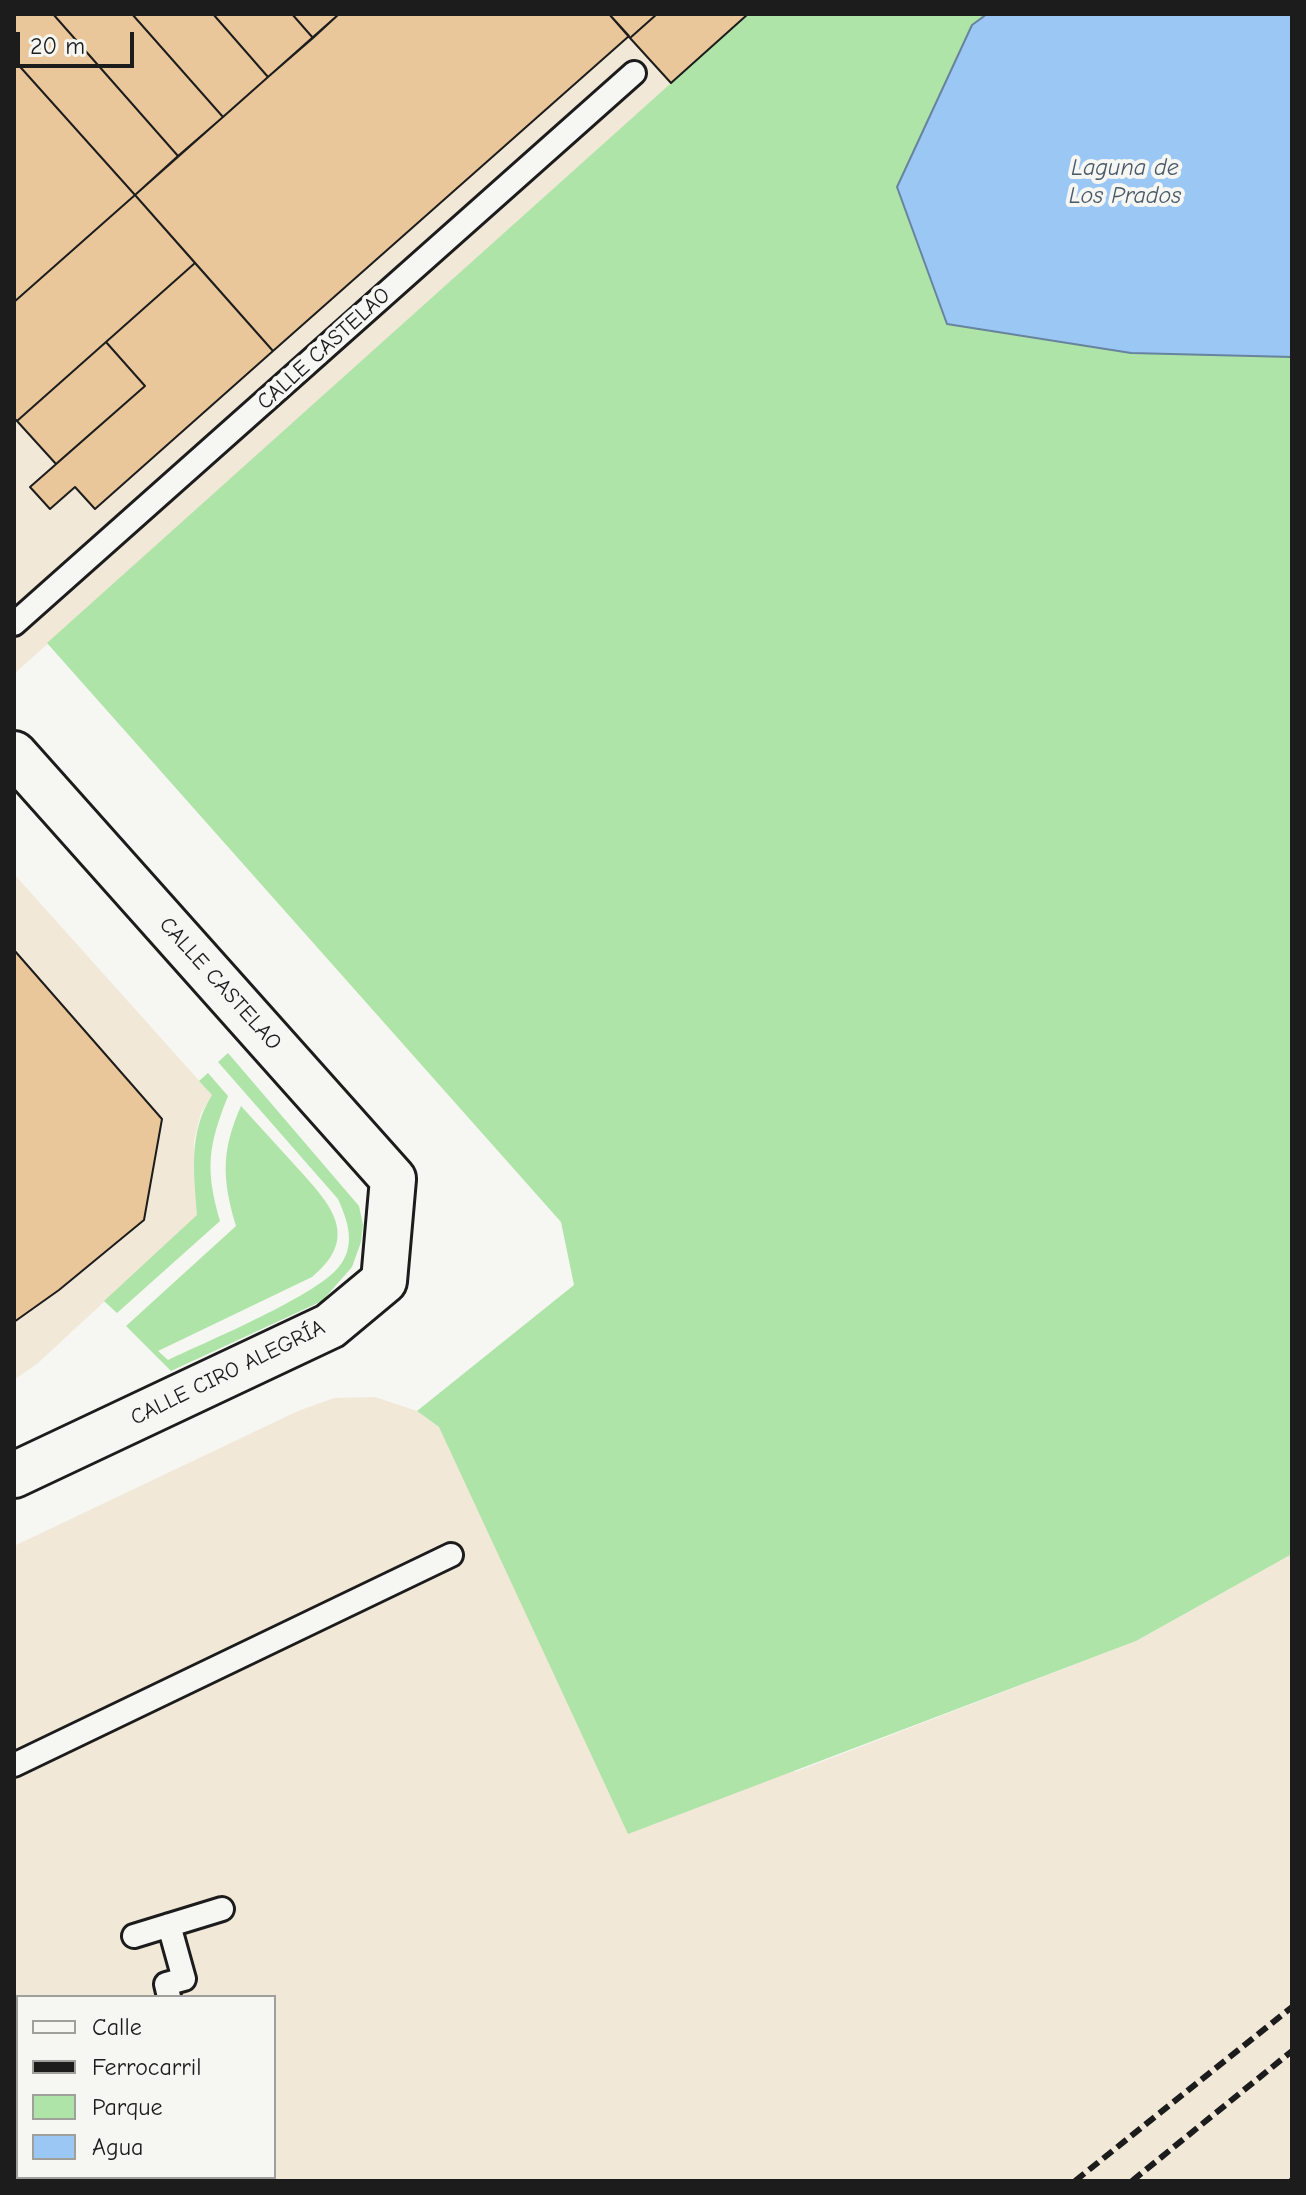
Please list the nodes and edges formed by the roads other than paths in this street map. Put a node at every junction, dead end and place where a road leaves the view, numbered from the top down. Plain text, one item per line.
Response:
1 (634, 73) dead end
2 (14, 624) edge
3 (14, 754) edge
4 (393, 1179) joint
5 (14, 1475) edge
6 (451, 1555) dead end
7 (14, 1765) edge
8 (222, 1909) dead end
9 (169, 1925) junction
10 (134, 1936) dead end
11 (169, 1995) edge

1 - 2 lane, CALLE CASTELAO
3 - 4 street, CALLE CASTELAO
4 - 5 street, CALLE CIRO ALEGRÍA
6 - 7 lane
8 - 9 lane
9 - 10 lane
9 - 11 lane

